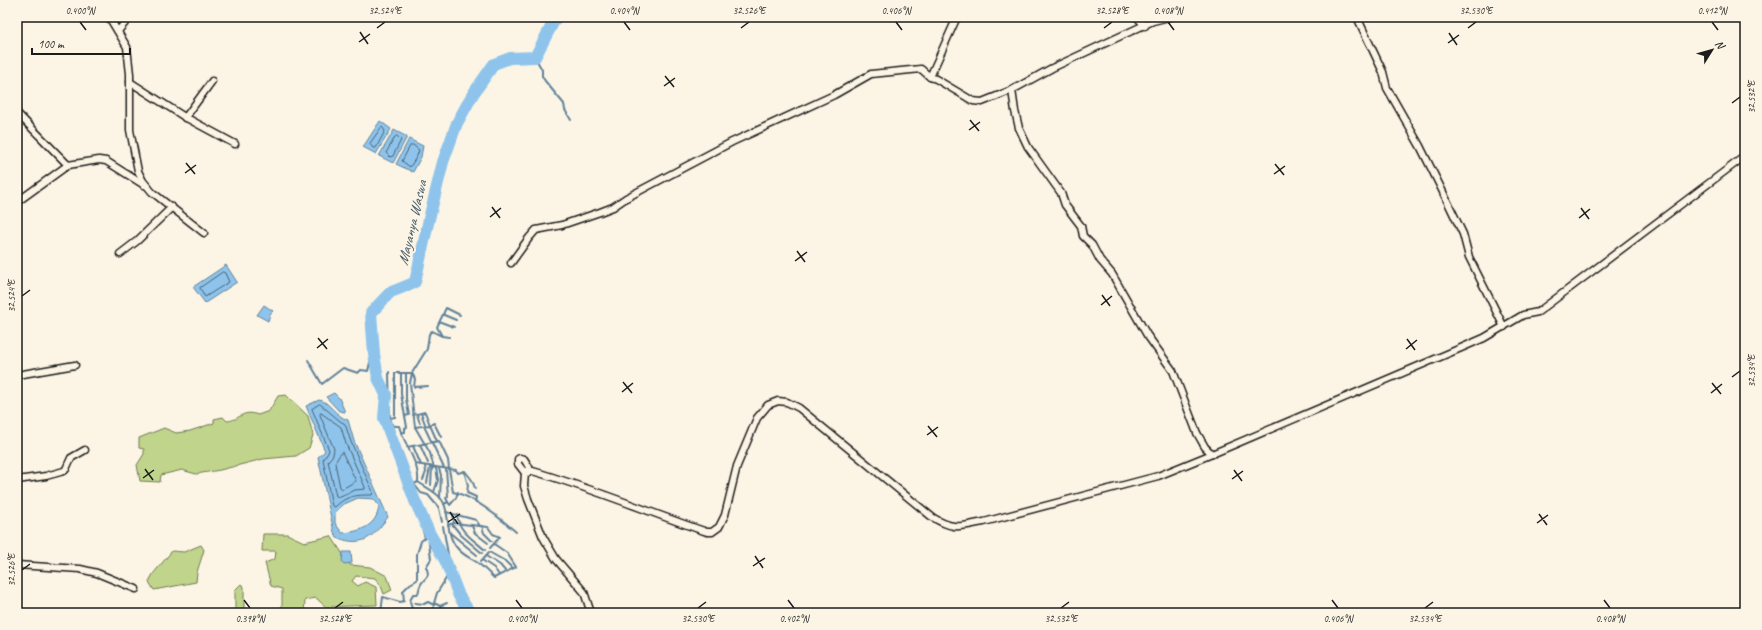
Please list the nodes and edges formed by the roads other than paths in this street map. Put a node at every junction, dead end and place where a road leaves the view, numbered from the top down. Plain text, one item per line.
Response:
1 (108, 17) edge
2 (130, 17) edge
3 (957, 17) edge
4 (1137, 17) edge
5 (1169, 17) edge
6 (1357, 17) edge
7 (1145, 26) junction
8 (118, 31) junction
9 (930, 77) junction
10 (212, 81) dead end
11 (130, 82) junction
12 (1012, 90) junction
13 (17, 113) edge
14 (185, 118) junction
15 (235, 144) dead end
16 (1745, 156) edge
17 (68, 165) junction
18 (147, 186) junction
19 (17, 202) edge
20 (172, 207) junction
21 (204, 233) dead end
22 (120, 254) dead end
23 (511, 262) dead end
24 (1504, 327) junction
25 (75, 365) dead end
26 (17, 375) edge
27 (85, 450) dead end
28 (1212, 454) junction
29 (17, 480) edge
30 (17, 565) edge
31 (136, 589) dead end
32 (591, 613) edge

1 - 8 street
2 - 8 street
3 - 9 street
4 - 7 street
5 - 7 street
6 - 24 street
7 - 12 street
8 - 11 street
9 - 12 street
9 - 23 street
10 - 14 street
11 - 14 street
11 - 18 street
12 - 28 street
13 - 17 street
14 - 15 street
16 - 24 street
17 - 18 street
17 - 19 street
18 - 20 street
20 - 21 street
20 - 22 street
24 - 28 street
25 - 26 street
27 - 29 street
28 - 32 street
30 - 31 street

